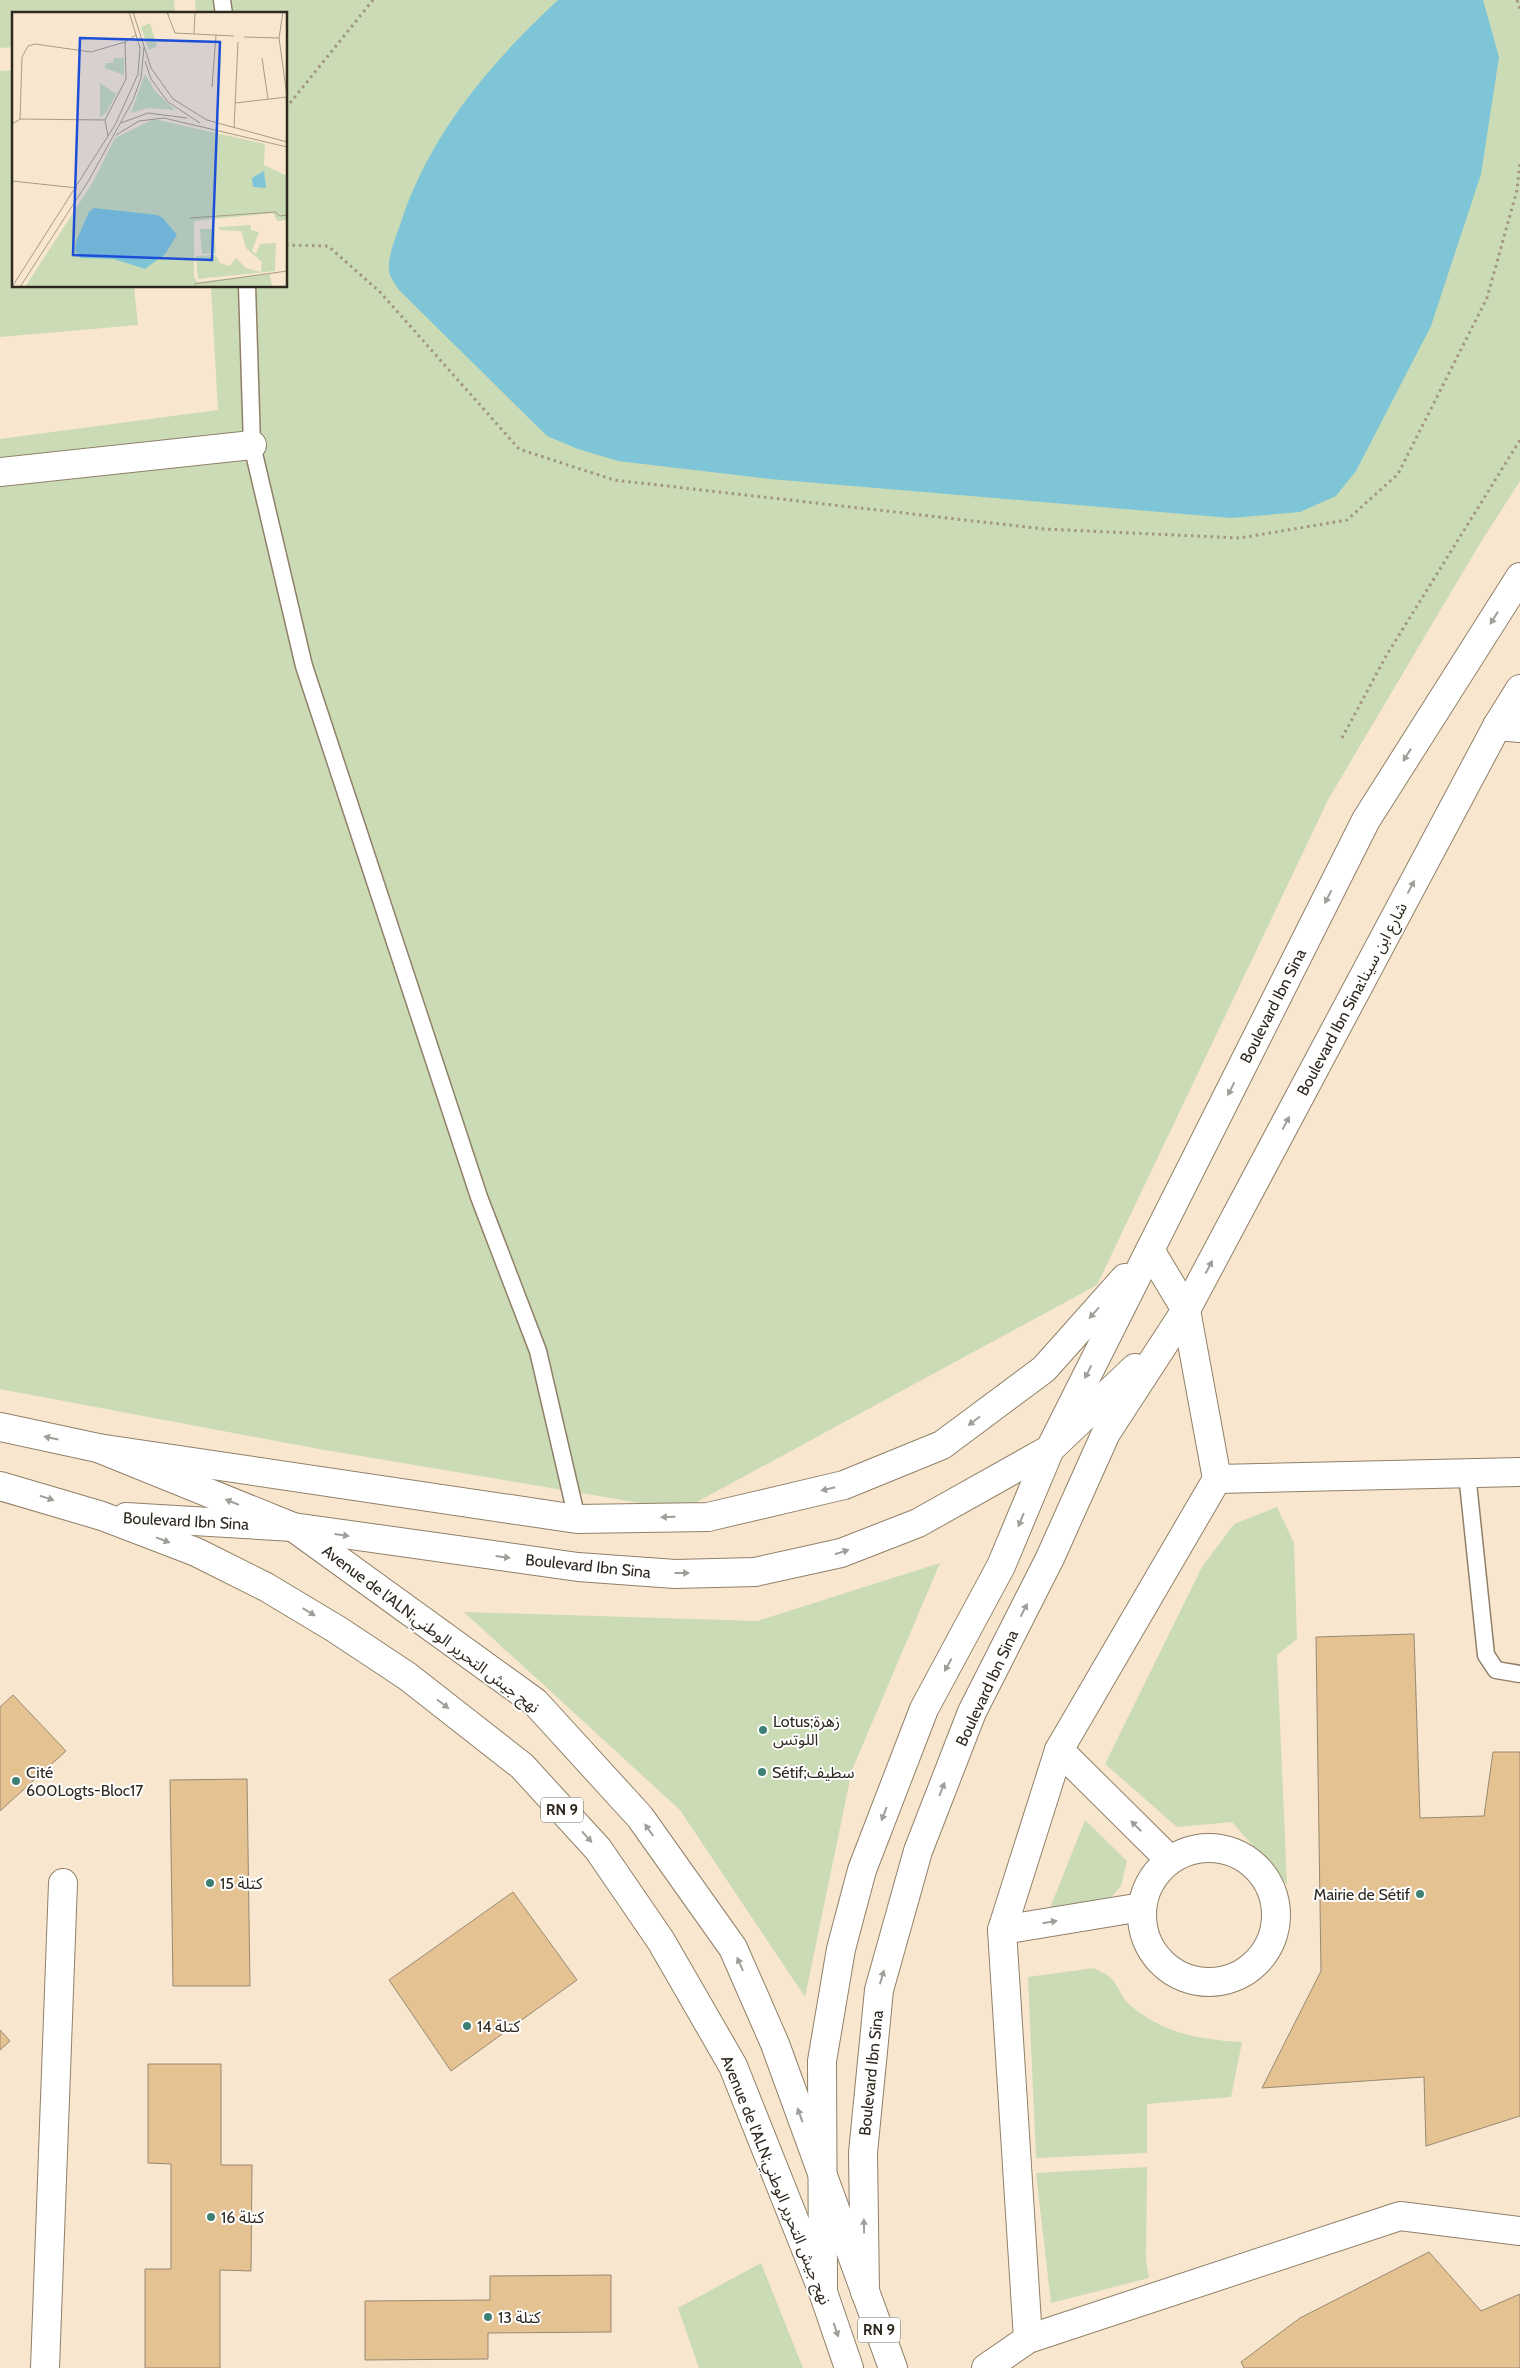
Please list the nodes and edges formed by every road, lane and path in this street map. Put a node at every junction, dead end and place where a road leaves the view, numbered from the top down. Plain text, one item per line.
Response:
1 (373, 0) edge
2 (1517, 0) edge
3 (1520, 9) edge
4 (288, 106) edge
5 (1520, 162) edge
6 (288, 245) edge
7 (247, 288) edge
8 (1520, 440) edge
9 (252, 444) junction
10 (0, 472) edge
11 (1520, 577) edge
12 (1520, 689) edge
13 (1508, 727) edge
14 (1342, 738) dead end
15 (1150, 1250) junction
16 (1186, 1310) junction
17 (0, 1427) edge
18 (98, 1448) junction
19 (1050, 1449) junction
20 (1520, 1472) edge
21 (1467, 1474) junction
22 (1217, 1479) junction
23 (0, 1486) edge
24 (102, 1516) junction
25 (578, 1519) junction
26 (293, 1527) junction
27 (1520, 1674) edge
28 (1059, 1750) junction
29 (1170, 1860) junction
30 (63, 1882) dead end
31 (1142, 1907) junction
32 (1002, 1930) junction
33 (824, 2181) junction
34 (1520, 2231) edge
35 (823, 2292) junction
36 (865, 2292) junction
37 (1028, 2339) junction
38 (45, 2368) edge
39 (849, 2368) edge
40 (893, 2368) edge
41 (986, 2368) edge

1 - 4 path
2 - 3 path
5 - 6 path
7 - 9 lane
8 - 14 path
9 - 10 main road
9 - 25 lane
11 -> 15 main road, Boulevard Ibn Sina
12 - 13 main road, Boulevard Ibn Sina:شارع ابن سينا
16 -> 13 main road, Boulevard Ibn Sina:شارع ابن سينا
15 - 16 main road
15 -> 19 main road, Boulevard Ibn Sina
15 -> 25 main road
16 - 19 main road, Boulevard Ibn Sina
16 - 22 main road
36 -> 16 main road, Boulevard Ibn Sina
18 -> 17 main road
18 - 25 main road
26 -> 18 main road
26 -> 19 main road, Boulevard Ibn Sina
19 -> 33 main road, Boulevard Ibn Sina
20 - 21 main road
21 - 22 main road
21 - 27 lane
22 - 28 main road
23 -> 24 main road
24 - 26 main road, Boulevard Ibn Sina
24 -> 35 main road, Avenue de l'ALN;نهج جيش التحرير الوطني / RN 9
33 -> 26 main road, Avenue de l'ALN;نهج جيش التحرير الوطني / RN 9
29 -> 28 main road
28 - 32 main road
29 - 31 main road
29 - 31 main road
30 - 38 main road
32 -> 31 main road
32 - 37 main road
33 - 35 main road, Boulevard Ibn Sina
33 - 36 main road, Avenue de l'ALN;نهج جيش التحرير الوطني / RN 9
34 - 37 main road
35 -> 39 main road, Avenue de l'ALN;نهج جيش التحرير الوطني / RN 9
36 - 40 main road, Avenue de l'ALN;نهج جيش التحرير الوطني / RN 9
37 - 41 main road

